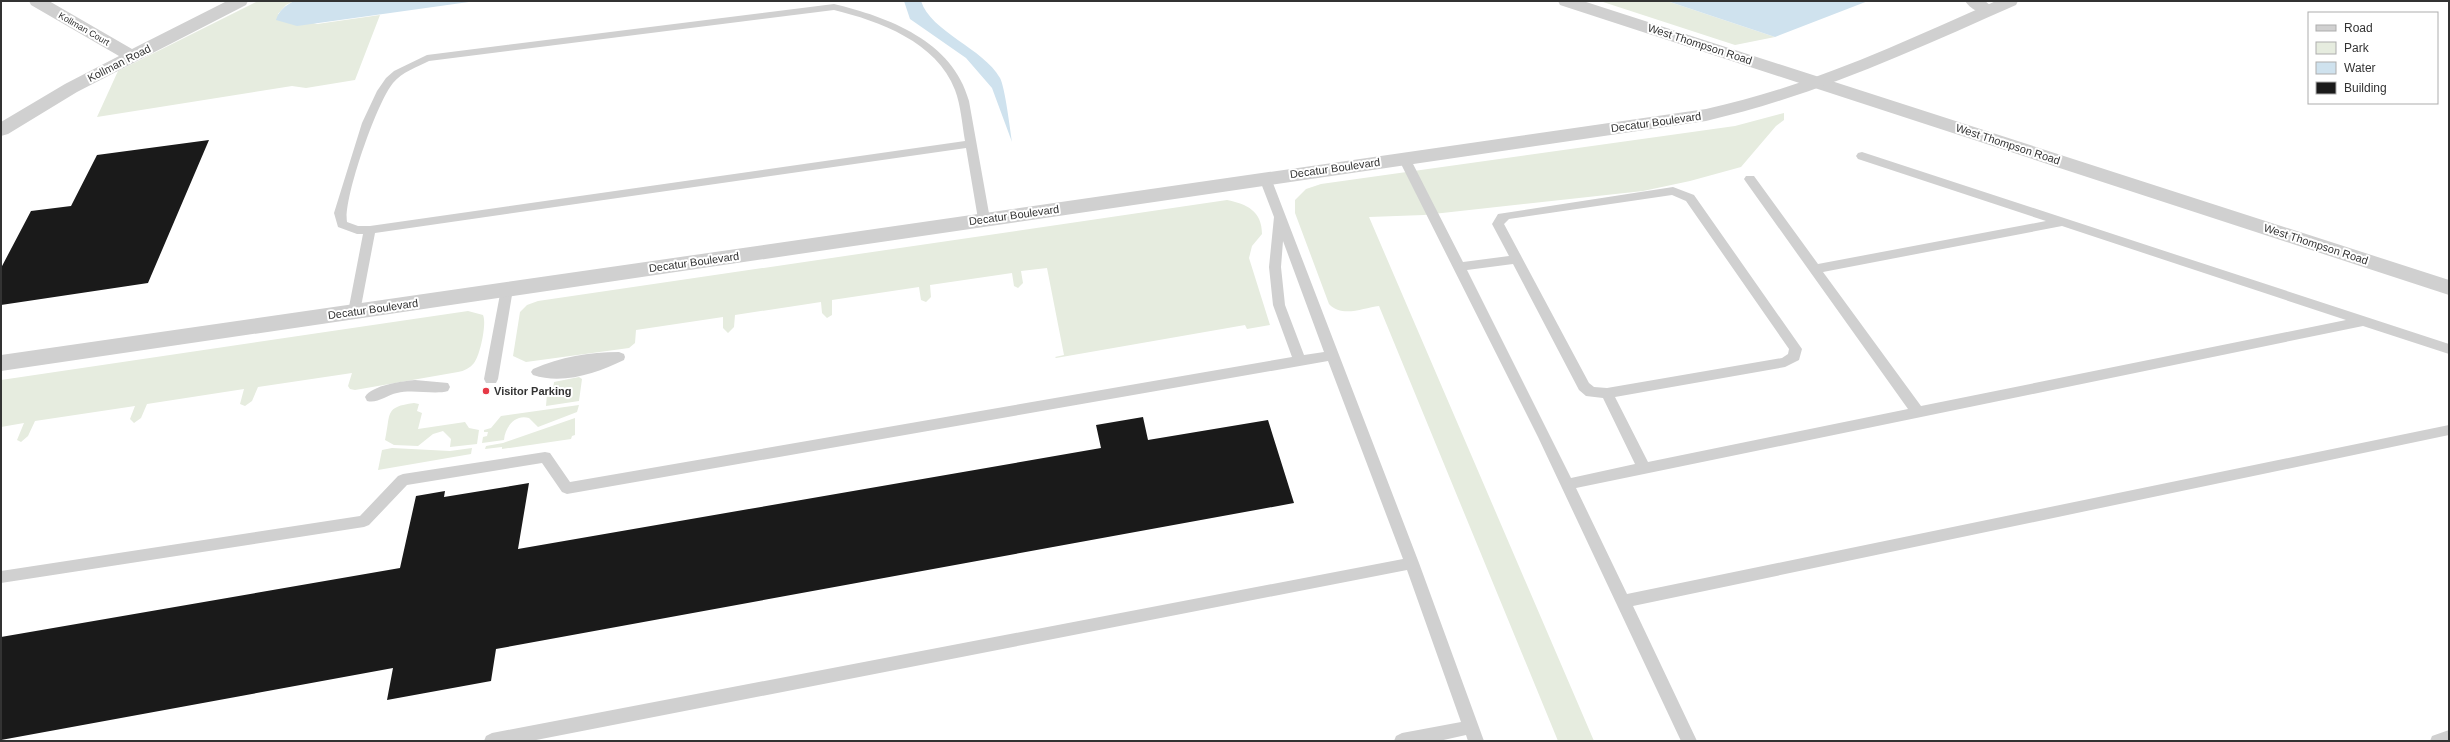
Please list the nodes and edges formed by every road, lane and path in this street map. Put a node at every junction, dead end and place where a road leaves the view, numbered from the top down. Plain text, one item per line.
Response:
1 (37, 1) edge
2 (240, 1) edge
3 (1566, 1) edge
4 (1973, 1) edge
5 (2010, 1) edge
6 (1988, 10) junction
7 (131, 56) junction
8 (1822, 83) junction
9 (1, 130) edge
10 (971, 144) junction
11 (1862, 156) dead end
12 (1404, 158) junction
13 (1265, 178) junction
14 (1750, 179) dead end
15 (1279, 216) junction
16 (984, 219) junction
17 (2062, 222) junction
18 (370, 230) junction
19 (1516, 259) junction
20 (1459, 267) junction
21 (1815, 269) junction
22 (2449, 288) edge
23 (507, 289) junction
24 (354, 312) junction
25 (2363, 321) junction
26 (2449, 349) edge
27 (1332, 355) junction
28 (619, 357) joint
29 (1299, 360) junction
30 (1, 364) edge
31 (492, 379) dead end
32 (442, 387) dead end
33 (1606, 393) junction
34 (372, 397) dead end
35 (1918, 412) junction
36 (2449, 430) edge
37 (1644, 468) junction
38 (1567, 484) junction
39 (1412, 563) junction
40 (1, 577) edge
41 (1622, 602) junction
42 (1474, 734) edge
43 (2449, 738) edge
44 (492, 741) edge
45 (1402, 741) edge
46 (1689, 741) edge
47 (2438, 741) edge

1 - 7 street, Kollman Court
2 - 7 street, Kollman Road
3 - 8 street, West Thompson Road
4 - 6 street
5 - 6 street, Decatur Boulevard
6 - 8 street, Decatur Boulevard
7 - 9 street, Kollman Road
8 - 12 street, Decatur Boulevard
8 - 22 street, West Thompson Road
10 - 16 lane
10 - 18 lane
10 - 18 lane
11 - 17 lane
12 - 13 street, Decatur Boulevard
12 - 20 lane
13 - 15 lane
13 - 16 street, Decatur Boulevard
14 - 21 lane
15 - 27 lane
15 - 29 lane
16 - 23 street, Decatur Boulevard
17 - 21 lane
17 - 25 lane
18 - 24 lane
19 - 20 lane
19 - 33 lane
19 - 33 lane
20 - 38 lane
21 - 35 lane
23 - 24 street, Decatur Boulevard
23 - 31 lane
24 - 30 street, Decatur Boulevard
25 - 26 lane
25 - 35 lane
27 - 29 lane
27 - 39 lane
28 - 28 lane
29 - 40 lane
32 - 34 lane
33 - 37 lane
35 - 37 lane
36 - 41 lane
37 - 38 lane
38 - 41 lane
39 - 42 lane
39 - 44 lane
41 - 46 lane
42 - 45 lane
43 - 47 lane

